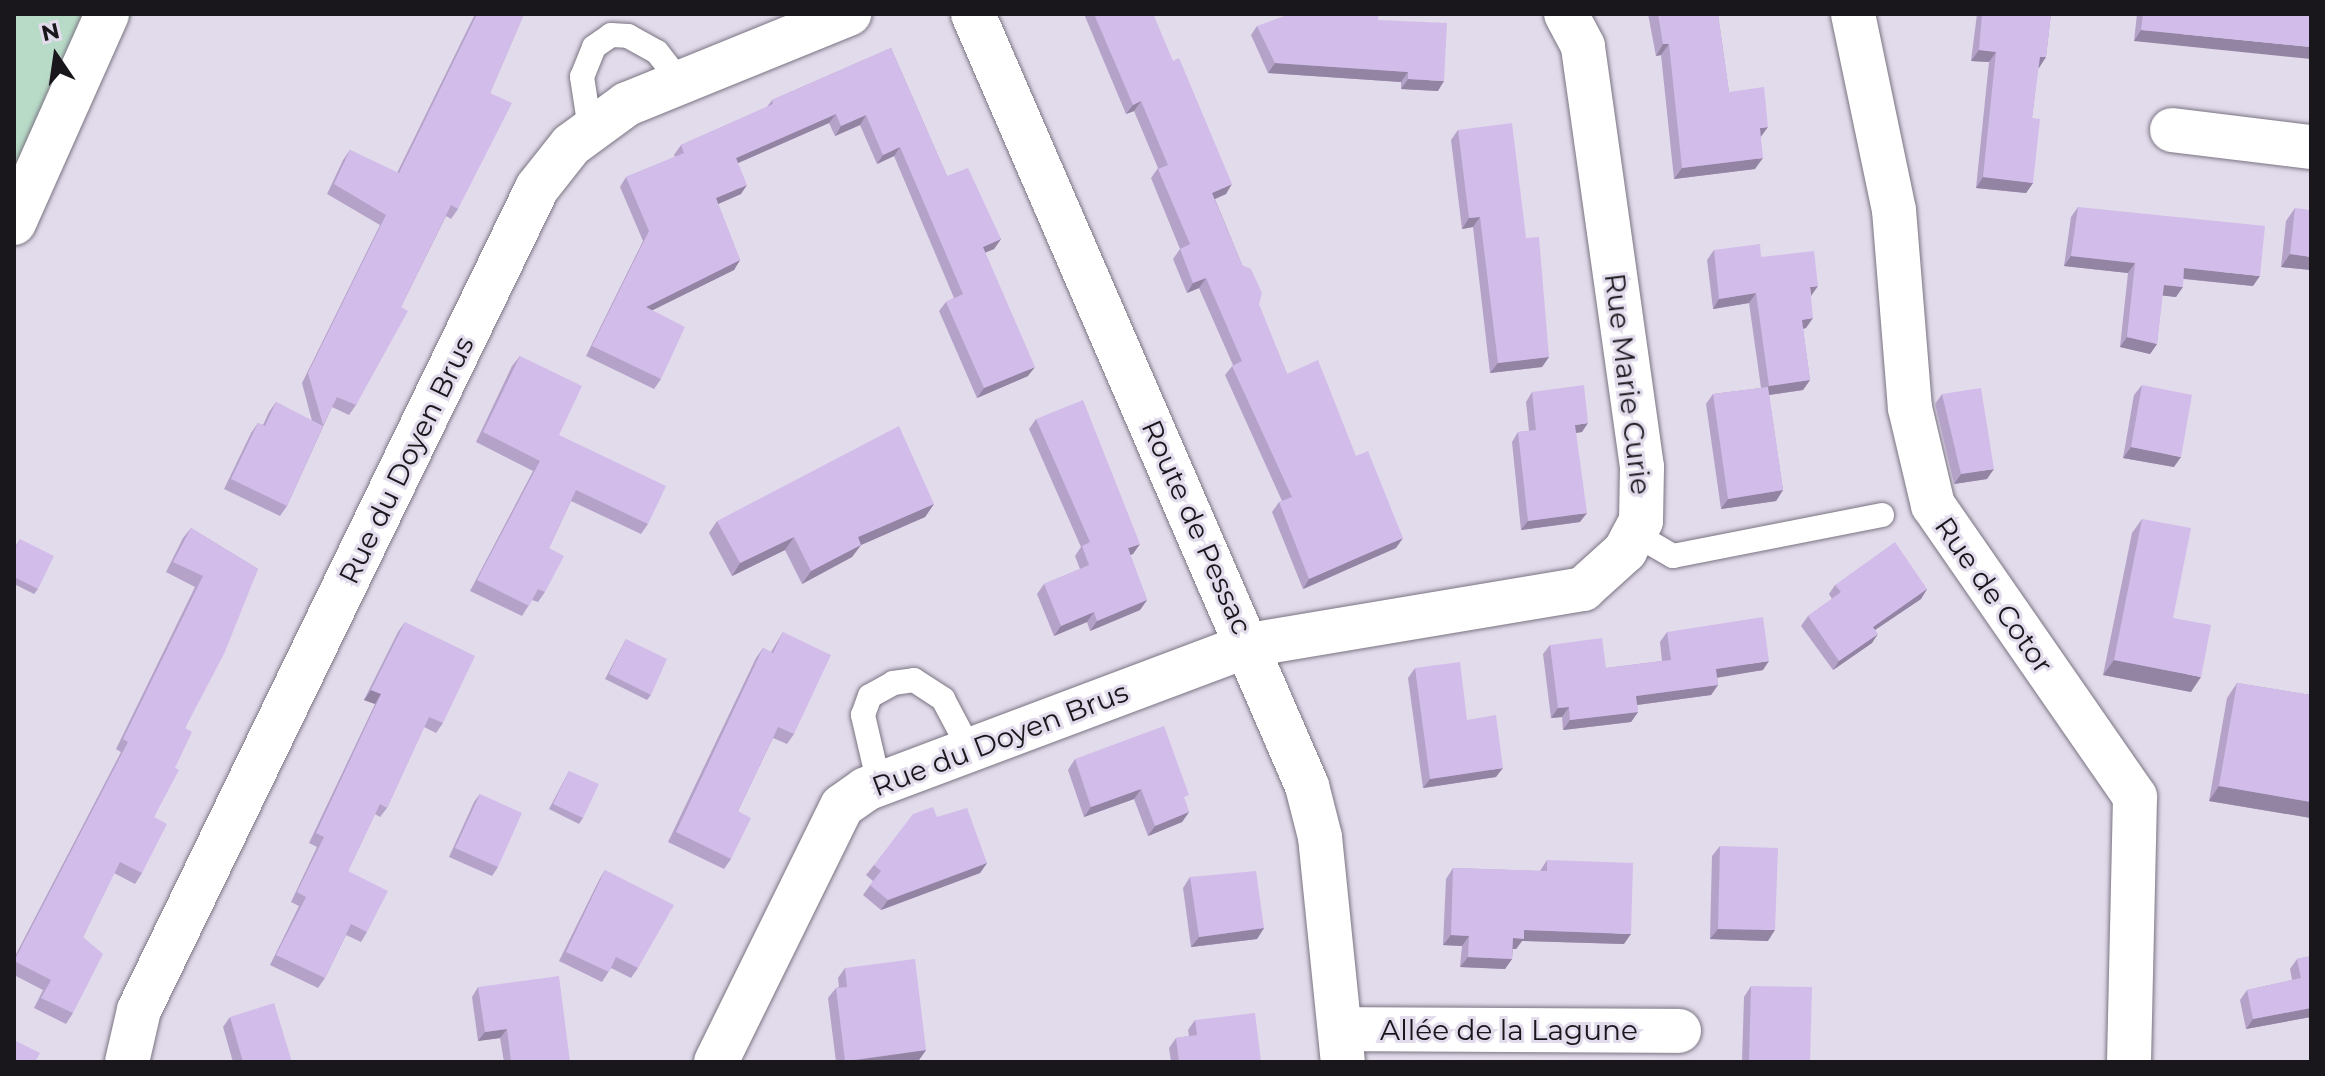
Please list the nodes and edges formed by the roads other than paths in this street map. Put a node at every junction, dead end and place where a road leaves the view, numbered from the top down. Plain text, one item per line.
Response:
1 (107, 14) edge
2 (849, 14) edge
3 (1566, 14) edge
4 (1853, 14) edge
5 (977, 15) edge
6 (679, 80) junction
7 (590, 129) junction
8 (2172, 130) dead end
9 (2311, 147) edge
10 (14, 223) edge
11 (1882, 515) dead end
12 (1635, 534) junction
13 (1249, 645) junction
14 (970, 750) junction
15 (879, 784) junction
16 (1679, 1031) dead end
17 (1342, 1046) edge
18 (127, 1062) edge
19 (716, 1062) edge
20 (2129, 1062) edge

1 - 10 street
2 - 6 street, Rue du Doyen Brus
3 - 12 street, Rue Marie Curie
4 - 20 street, Rue de Cotor
5 - 13 street, Route de Pessac
6 - 7 street, Rue du Doyen Brus
6 - 7 lane
7 - 18 street, Rue du Doyen Brus
8 - 9 street
11 - 12 lane
12 - 13 street, Rue Marie Curie
13 - 14 street, Rue du Doyen Brus
13 - 17 street, Route de Pessac
14 - 15 street, Rue du Doyen Brus
14 - 15 lane
15 - 19 street, Rue du Doyen Brus
16 - 17 street, Allée de la Lagune

